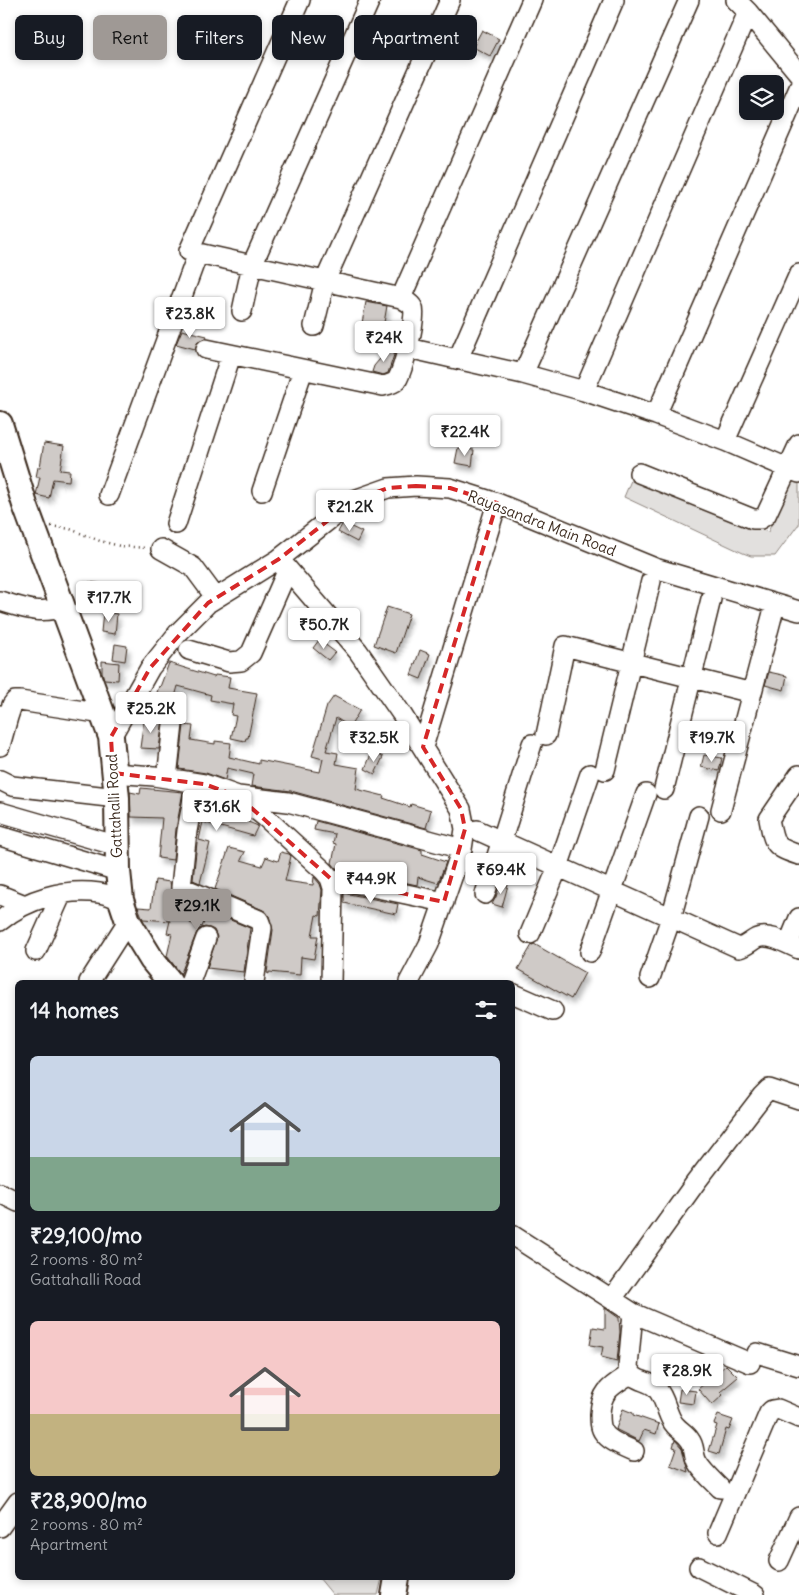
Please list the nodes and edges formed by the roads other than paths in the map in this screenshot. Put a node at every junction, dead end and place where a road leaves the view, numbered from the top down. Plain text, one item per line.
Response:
1 (300, 0) edge
2 (370, 0) edge
3 (450, 0) edge
4 (532, 0) edge
5 (614, 0) edge
6 (688, 0) edge
7 (742, 6) edge
8 (799, 74) edge
9 (799, 88) edge
10 (198, 253) junction
11 (252, 265) junction
12 (799, 274) edge
13 (325, 281) junction
14 (401, 298) junction
15 (242, 311) dead end
16 (314, 326) dead end
17 (408, 348) junction
18 (206, 349) dead end
19 (231, 355) junction
20 (458, 359) junction
21 (303, 370) junction
22 (522, 374) junction
23 (584, 391) junction
24 (656, 415) junction
25 (0, 424) edge
26 (725, 441) junction
27 (799, 444) edge
28 (794, 470) edge
29 (639, 473) dead end
30 (262, 492) dead end
31 (109, 495) dead end
32 (497, 503) junction
33 (176, 524) dead end
34 (161, 549) road end
35 (284, 564) junction
36 (651, 581) dead end
37 (216, 598) junction
38 (711, 599) dead end
39 (0, 601) edge
40 (774, 605) junction
41 (64, 607) junction
42 (799, 611) edge
43 (189, 650) dead end
44 (631, 662) junction
45 (691, 678) junction
46 (752, 692) junction
47 (103, 714) junction
48 (4, 716) edge
49 (174, 724) dead end
50 (110, 737) junction
51 (0, 746) edge
52 (423, 747) junction
53 (113, 773) junction
54 (799, 775) edge
55 (167, 778) junction
56 (0, 780) edge
57 (196, 783) junction
58 (238, 796) junction
59 (116, 798) junction
60 (721, 810) dead end
61 (0, 812) edge
62 (699, 816) dead end
63 (477, 830) dead end
64 (0, 836) edge
65 (501, 841) junction
66 (118, 846) junction
67 (462, 849) junction
68 (799, 855) edge
69 (558, 867) junction
70 (118, 871) junction
71 (330, 878) junction
72 (612, 892) junction
73 (62, 893) junction
74 (485, 894) dead end
75 (0, 895) edge
76 (444, 902) junction
77 (25, 905) junction
78 (125, 911) junction
79 (671, 918) junction
80 (0, 921) edge
81 (530, 934) dead end
82 (797, 934) edge
83 (206, 938) dead end
84 (36, 951) dead end
85 (590, 952) dead end
86 (650, 978) dead end
87 (90, 980) edge
88 (168, 980) edge
89 (191, 980) edge
90 (254, 980) edge
91 (331, 980) edge
92 (414, 980) edge
93 (515, 994) edge
94 (553, 1011) dead end
95 (799, 1099) edge
96 (0, 1193) edge
97 (15, 1200) edge
98 (515, 1237) edge
99 (612, 1299) junction
100 (633, 1313) junction
101 (799, 1366) edge
102 (630, 1374) junction
103 (799, 1418) edge
104 (634, 1451) dead end
105 (720, 1488) dead end
106 (15, 1506) edge
107 (799, 1517) edge
108 (0, 1528) edge
109 (718, 1533) dead end
110 (779, 1561) dead end
111 (699, 1567) dead end
112 (397, 1580) edge
113 (394, 1595) edge
114 (755, 1595) edge

1 - 10 street
2 - 11 street
3 - 13 street
4 - 14 street
5 - 20 street
6 - 22 street
7 - 8 street
7 - 23 street
9 - 24 street
10 - 11 street
10 - 31 street
11 - 13 street
11 - 15 street
12 - 26 street
13 - 14 street
13 - 16 street
14 - 17 street
17 - 20 street
17 - 21 street
18 - 19 street
19 - 21 street
19 - 33 street
20 - 22 street
21 - 30 street
22 - 23 street
23 - 24 street
24 - 26 street
25 - 41 main road, Gattahalli Road
26 - 28 street
27 - 28 street
28 - 29 street
32 - 35 street, Rayasandra Main Road
32 - 40 street, Rayasandra Main Road
32 - 52 street
34 - 37 street
35 - 37 street, Rayasandra Main Road
35 - 43 street
35 - 52 street
36 - 44 street
37 - 50 street, Rayasandra Main Road
38 - 45 street
39 - 41 street
40 - 42 street, Rayasandra Main Road
40 - 46 street
41 - 47 main road, Gattahalli Road
44 - 45 street
44 - 65 street
44 - 69 street
45 - 46 street
45 - 72 street
46 - 60 street
47 - 48 street
47 - 50 main road, Gattahalli Road
48 - 51 street
49 - 55 street
50 - 53 main road, Gattahalli Road
52 - 67 street
53 - 55 street
53 - 59 main road, Gattahalli Road
54 - 68 street
55 - 57 street
56 - 59 street
57 - 58 street
57 - 90 street
58 - 67 street
58 - 71 street
59 - 66 main road, Gattahalli Road
61 - 66 street
62 - 79 street
63 - 65 street
64 - 70 street
65 - 69 street
65 - 74 street
66 - 70 main road, Gattahalli Road
67 - 76 street
69 - 72 street
69 - 81 street
70 - 78 main road, Gattahalli Road
71 - 76 street
71 - 91 street
72 - 79 street
72 - 85 street
73 - 77 street
73 - 78 street
73 - 84 street
75 - 77 street
76 - 92 street
77 - 80 street
78 - 87 street
78 - 88 main road, Gattahalli Road
79 - 82 street
79 - 86 street
83 - 89 street
93 - 94 street
95 - 99 street
96 - 97 street
98 - 99 street
99 - 100 street
100 - 101 street
100 - 102 street
102 - 104 street
102 - 105 street
103 - 109 street
106 - 108 street
107 - 110 street
111 - 114 street
112 - 113 main road

